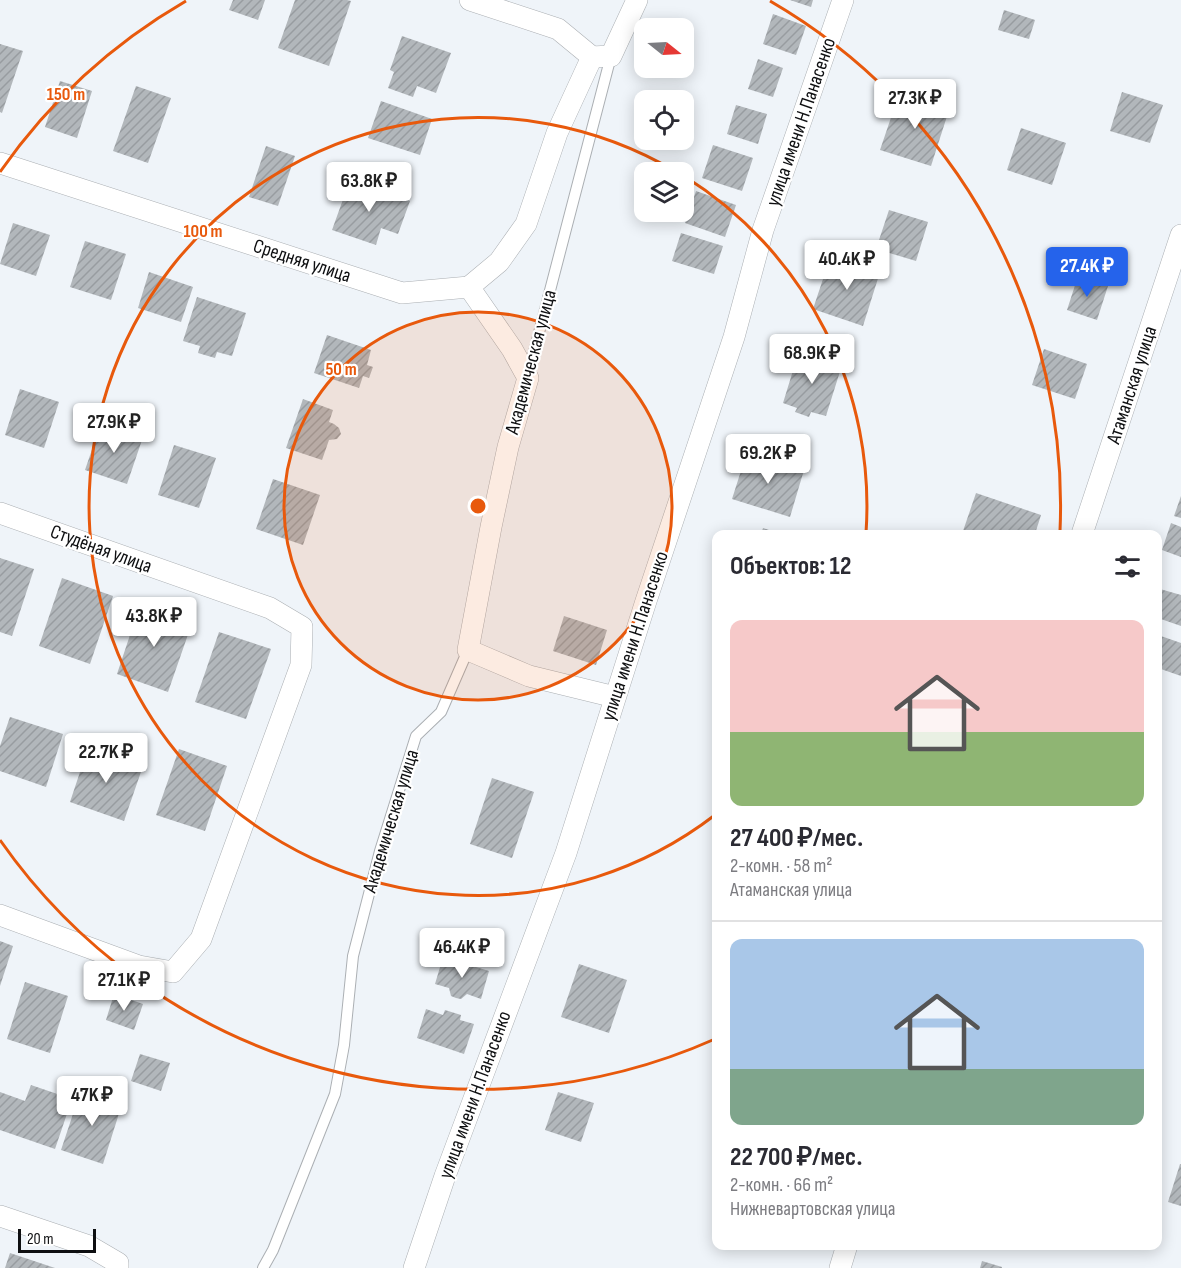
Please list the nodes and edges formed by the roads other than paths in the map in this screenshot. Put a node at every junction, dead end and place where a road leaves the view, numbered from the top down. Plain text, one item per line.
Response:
1 (470, 0) edge
2 (637, 0) edge
3 (843, 0) edge
4 (602, 56) junction
5 (0, 163) edge
6 (1181, 235) edge
7 (469, 287) junction
8 (528, 378) junction
9 (0, 513) edge
10 (1083, 530) edge
11 (468, 650) junction
12 (615, 697) junction
13 (0, 915) edge
14 (0, 1216) edge
15 (845, 1250) edge
16 (118, 1268) edge
17 (263, 1268) edge
18 (414, 1268) edge
19 (840, 1268) edge

1 - 4 street
2 - 4 street, Академическая улица
3 - 12 street, улица имени Н.Панасенко
4 - 7 street, Академическая улица
4 - 8 lane, Академическая улица
5 - 7 street, Средняя улица
6 - 10 street, Атаманская улица
7 - 8 street
8 - 11 street, Академическая улица
9 - 13 street, Студёная улица
11 - 12 street
11 - 17 lane, Академическая улица
12 - 18 street, улица имени Н.Панасенко
14 - 16 street
15 - 19 street

